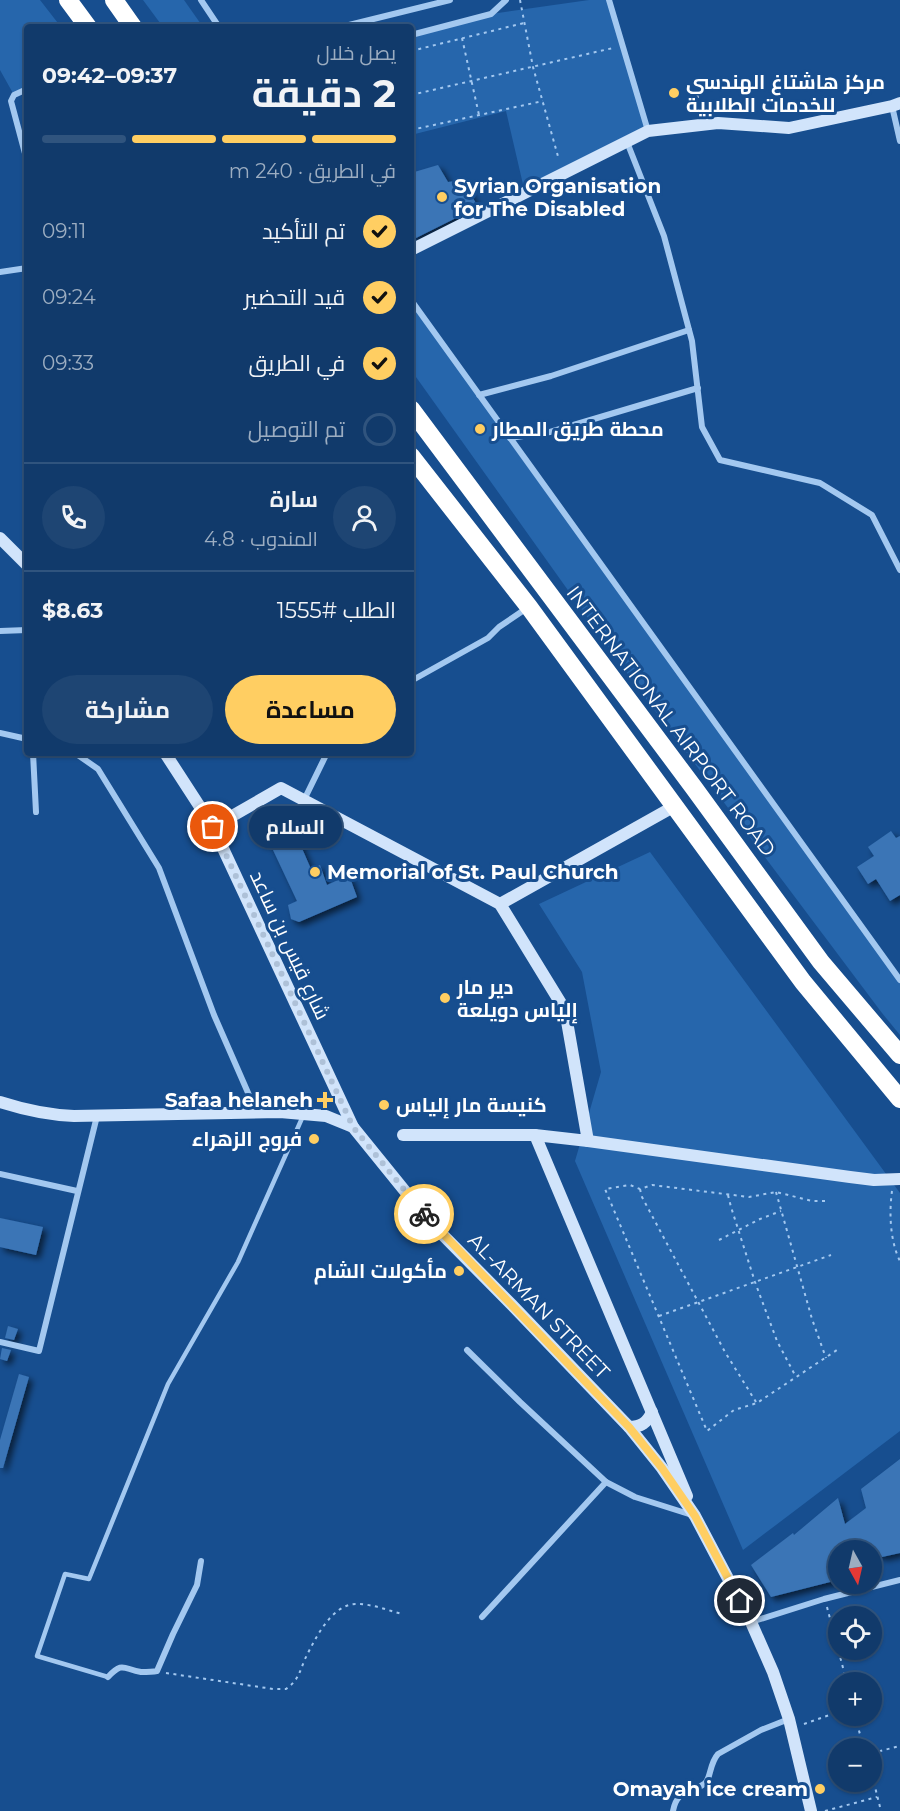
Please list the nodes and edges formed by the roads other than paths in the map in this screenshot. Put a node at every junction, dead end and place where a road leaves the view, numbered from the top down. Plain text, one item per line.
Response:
1 (68, 0) edge
2 (114, 0) edge
3 (201, 0) edge
4 (450, 0) edge
5 (506, 0) edge
6 (609, 0) edge
7 (86, 24) edge
8 (131, 24) edge
9 (217, 24) edge
10 (353, 24) edge
11 (414, 34) edge
12 (24, 90) edge
13 (896, 105) edge
14 (648, 131) junction
15 (900, 141) edge
16 (627, 142) junction
17 (24, 150) edge
18 (414, 248) edge
19 (24, 268) edge
20 (0, 272) edge
21 (414, 304) edge
22 (689, 330) junction
23 (698, 388) junction
24 (479, 395) junction
25 (414, 413) edge
26 (510, 438) junction
27 (414, 460) edge
28 (0, 538) edge
29 (24, 562) edge
30 (900, 570) edge
31 (529, 607) junction
32 (24, 630) edge
33 (0, 631) edge
34 (414, 679) edge
35 (0, 733) edge
36 (24, 738) edge
37 (33, 756) edge
38 (79, 756) edge
39 (167, 756) edge
40 (326, 756) edge
41 (304, 800) junction
42 (673, 807) junction
43 (36, 812) dead end
44 (213, 827) junction
45 (500, 904) junction
46 (900, 977) edge
47 (900, 1054) edge
48 (900, 1099) edge
49 (0, 1102) edge
50 (256, 1111) junction
51 (304, 1114) junction
52 (97, 1116) junction
53 (353, 1127) junction
54 (403, 1135) dead end
55 (535, 1135) junction
56 (588, 1141) junction
57 (0, 1174) edge
58 (897, 1179) edge
59 (77, 1191) junction
60 (0, 1342) edge
61 (467, 1350) dead end
62 (652, 1412) junction
63 (629, 1427) junction
64 (606, 1482) junction
65 (695, 1516) junction
66 (201, 1561) dead end
67 (900, 1583) edge
68 (482, 1617) dead end
69 (751, 1622) junction
70 (108, 1677) joint
71 (790, 1724) junction
72 (673, 1811) edge
73 (811, 1811) edge

1 - 7 highway
2 - 8 highway
3 - 9 street
4 - 10 street
5 - 11 street
6 - 14 street
12 - 17 street
13 - 14 main road
13 - 15 street
14 - 16 main road
16 - 18 main road
16 - 22 street
19 - 20 street
21 - 24 street
22 - 23 street
22 - 24 street
23 - 26 street
23 - 30 street
24 - 26 street
25 - 47 highway, INTERNATIONAL AIRPORT ROAD
26 - 46 street
27 - 31 highway
28 - 29 main road
31 - 34 street
31 - 42 highway
32 - 33 street
35 - 36 street
37 - 43 street
38 - 50 street
39 - 44 main road, شارع قيس بن ساعد
40 - 41 street
41 - 44 main road
41 - 45 main road
42 - 45 main road
42 - 48 highway
44 - 53 main road, شارع قيس بن ساعد
45 - 56 main road
49 - 52 main road, AL-ARMAN STREET
50 - 51 main road, AL-ARMAN STREET
50 - 52 main road, AL-ARMAN STREET
51 - 53 main road, AL-ARMAN STREET
51 - 70 lane
52 - 59 street
53 - 63 main road, AL-ARMAN STREET
54 - 55 main road
55 - 56 main road
55 - 62 main road
56 - 58 main road
57 - 59 street
59 - 60 street
61 - 64 street
62 - 63 main road
62 - 65 main road
63 - 65 main road, AL-ARMAN STREET
64 - 65 street
64 - 68 street
65 - 69 main road, AL-ARMAN STREET
66 - 70 street
67 - 69 street
69 - 71 main road, AL-ARMAN STREET
71 - 72 street
71 - 73 main road, AL-ARMAN STREET

